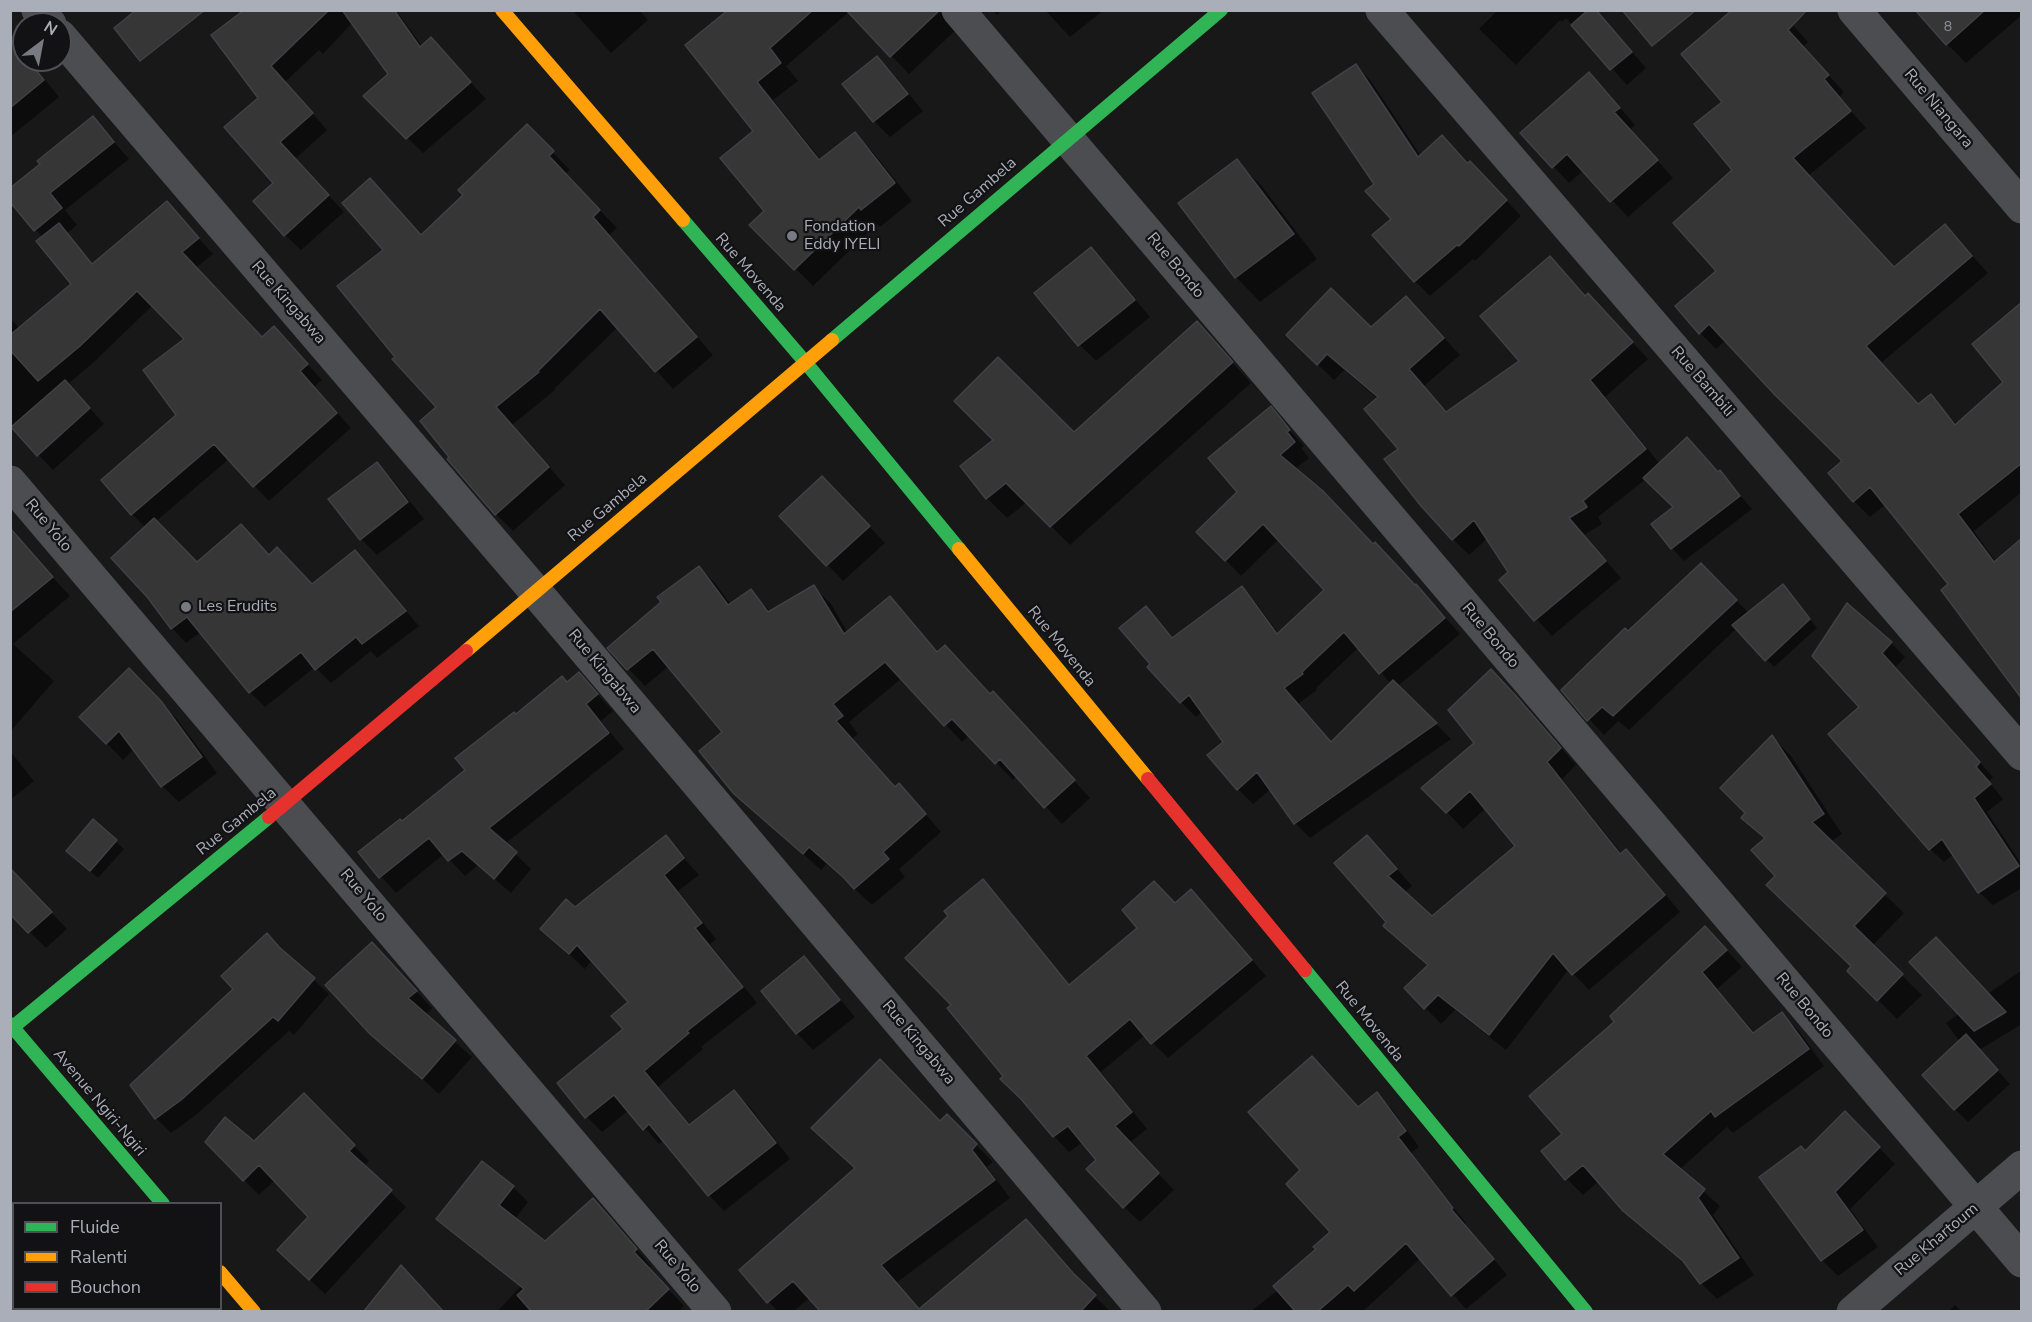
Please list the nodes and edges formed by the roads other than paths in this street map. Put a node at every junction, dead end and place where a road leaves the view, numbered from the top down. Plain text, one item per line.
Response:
1 (502, 10) edge
2 (958, 10) edge
3 (1221, 10) edge
4 (1382, 10) edge
5 (1854, 10) edge
6 (72, 50) edge
7 (1067, 139) junction
8 (2022, 207) edge
9 (806, 363) junction
10 (10, 482) edge
11 (535, 591) junction
12 (2022, 754) edge
13 (285, 804) junction
14 (11, 1027) edge
15 (2022, 1167) edge
16 (162, 1202) edge
17 (1975, 1208) junction
18 (2022, 1261) edge
19 (222, 1274) edge
20 (254, 1311) edge
21 (715, 1311) edge
22 (1145, 1311) edge
23 (1586, 1311) edge
24 (1852, 1311) edge

1 - 9 street, Rue Movenda
2 - 7 street, Rue Bondo
3 - 7 street, Rue Gambela
4 - 12 street, Rue Bambili
5 - 8 street, Rue Niangara
6 - 11 street, Rue Kingabwa
7 - 9 street, Rue Gambela
7 - 17 street, Rue Bondo
9 - 11 street, Rue Gambela
9 - 23 street, Rue Movenda
10 - 13 street, Rue Yolo
11 - 13 street, Rue Gambela
11 - 22 street, Rue Kingabwa
13 - 14 street, Rue Gambela
13 - 21 street, Rue Yolo
14 - 16 street, Avenue Ngiri-Ngiri
15 - 17 street, Rue Khartoum
17 - 18 street, Rue Bondo
17 - 24 street, Rue Khartoum
19 - 20 street

